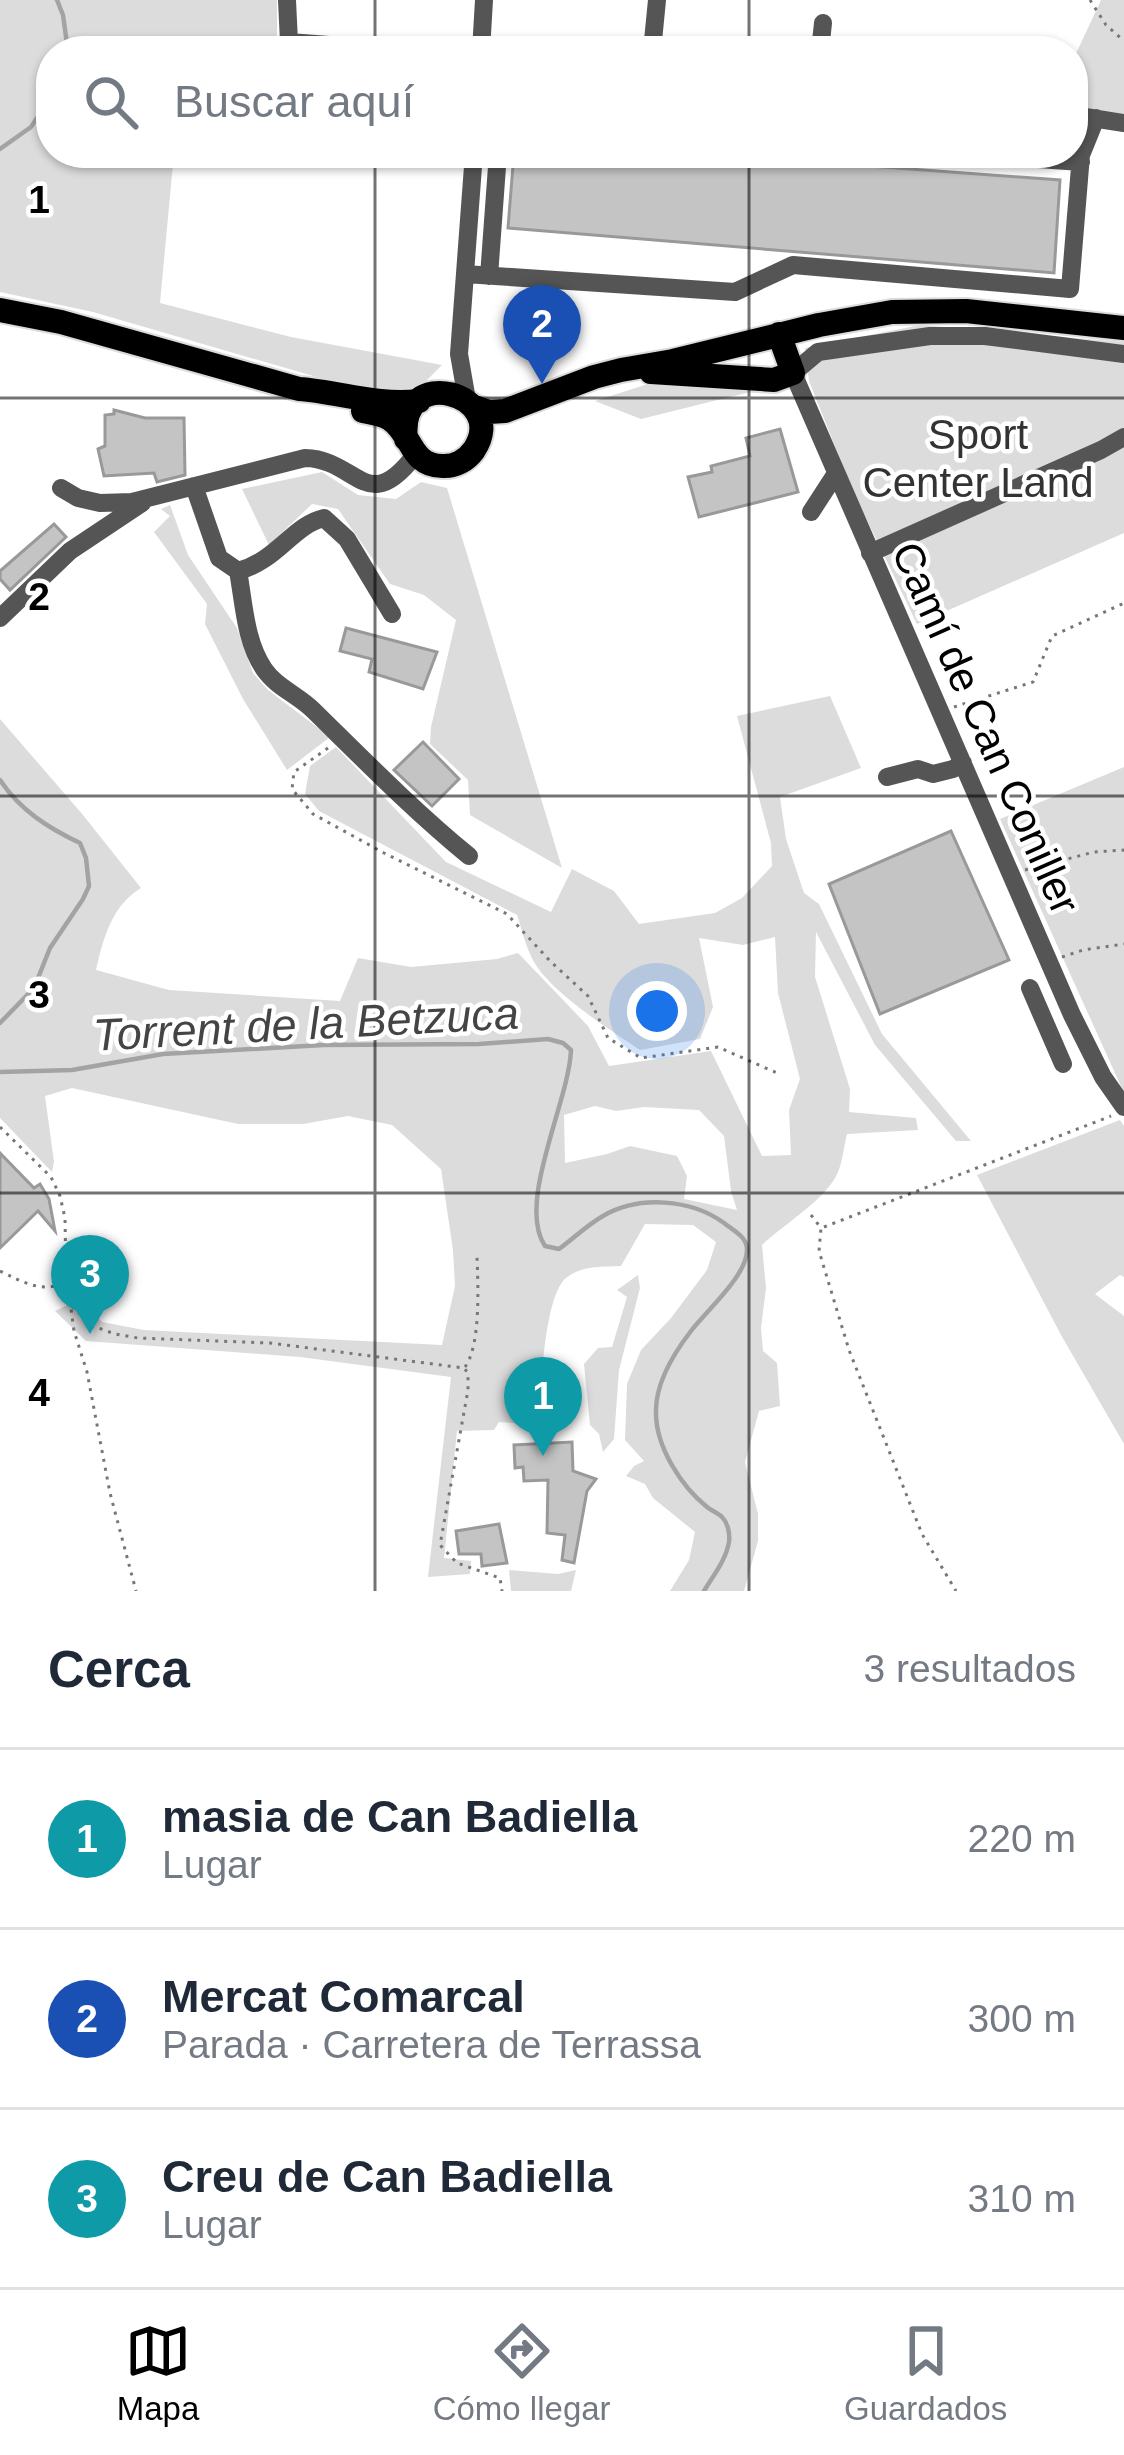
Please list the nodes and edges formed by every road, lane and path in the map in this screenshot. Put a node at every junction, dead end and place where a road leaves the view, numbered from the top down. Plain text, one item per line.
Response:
1 (287, 0) edge
2 (484, 0) edge
3 (657, 0) edge
4 (1090, 0) edge
5 (823, 23) dead end
6 (285, 36) edge
7 (482, 36) edge
8 (653, 36) edge
9 (822, 36) edge
10 (1124, 41) edge
11 (1088, 117) edge
12 (1096, 118) junction
13 (1124, 123) edge
14 (1088, 141) edge
15 (473, 168) edge
16 (497, 168) edge
17 (1080, 168) edge
18 (465, 274) junction
19 (489, 276) junction
20 (0, 310) edge
21 (1124, 328) edge
22 (779, 334) junction
23 (459, 354) junction
24 (1124, 354) edge
25 (673, 361) junction
26 (648, 371) junction
27 (793, 373) junction
28 (299, 389) junction
29 (425, 397) junction
30 (469, 403) junction
31 (1124, 437) edge
32 (477, 444) junction
33 (411, 447) junction
34 (835, 475) junction
35 (194, 486) junction
36 (61, 488) dead end
37 (152, 497) junction
38 (811, 512) dead end
39 (870, 553) junction
40 (238, 571) junction
41 (1124, 603) edge
42 (392, 614) dead end
43 (0, 618) edge
44 (940, 711) junction
45 (341, 739) junction
46 (963, 763) junction
47 (887, 777) dead end
48 (1124, 850) edge
49 (469, 856) dead end
50 (1011, 874) junction
51 (1124, 944) edge
52 (1049, 961) junction
53 (1030, 988) dead end
54 (1074, 1019) junction
55 (1048, 1030) junction
56 (1063, 1064) dead end
57 (777, 1073) dead end
58 (1124, 1109) edge
59 (0, 1127) edge
60 (811, 1216) dead end
61 (821, 1228) junction
62 (477, 1257) dead end
63 (0, 1271) edge
64 (67, 1282) junction
65 (71, 1306) junction
66 (464, 1368) junction
67 (136, 1591) edge
68 (502, 1591) edge
69 (956, 1591) edge

1 - 6 street
2 - 7 street
3 - 8 street
4 - 10 path
5 - 9 street
11 - 12 street
12 - 13 street
12 - 14 street
15 - 18 street
16 - 19 street
17 - 19 street
18 - 19 street
18 - 23 street
20 - 28 main road
21 - 22 main road
22 - 25 main road
22 - 27 main road
23 - 29 street
23 - 30 street
24 - 27 street
25 - 26 main road
25 - 30 main road
26 - 27 main road
26 - 32 main road
27 - 34 street, Camí de Can Coniller
28 - 29 main road
28 - 33 main road
29 - 30 main road
29 - 33 main road
30 - 32 main road
31 - 39 street
32 - 33 main road
33 - 35 street
34 - 38 street
34 - 39 street, Camí de Can Coniller
35 - 37 street
35 - 40 street
36 - 37 street
37 - 43 street
39 - 44 street, Camí de Can Coniller
40 - 42 street
40 - 45 street
41 - 44 path
44 - 46 street, Camí de Can Coniller
45 - 49 street
45 - 57 path
46 - 47 street
46 - 50 street, Camí de Can Coniller
48 - 50 path
50 - 52 street, Camí de Can Coniller
51 - 52 path
52 - 54 street, Camí de Can Coniller
53 - 55 street
54 - 55 street
54 - 58 street, Camí de Can Coniller
55 - 56 street
58 - 61 path
59 - 64 path
60 - 61 path
61 - 69 path
62 - 66 path
63 - 64 path
64 - 65 path
65 - 66 path
65 - 67 path
66 - 68 path

